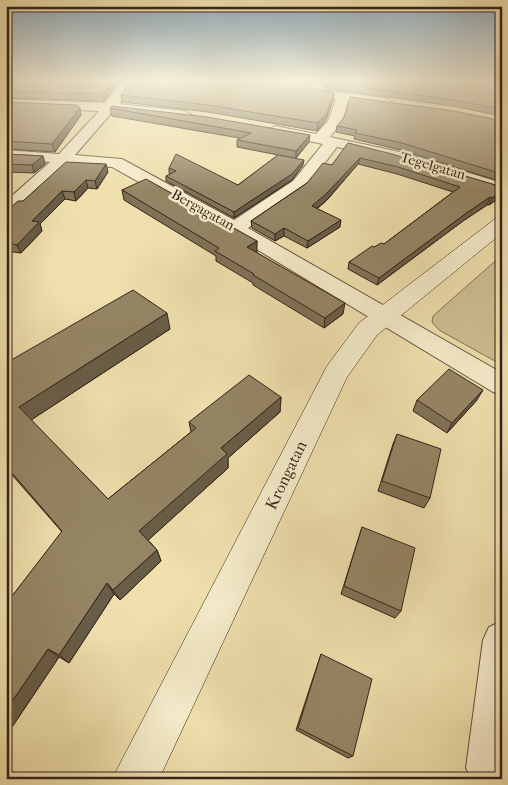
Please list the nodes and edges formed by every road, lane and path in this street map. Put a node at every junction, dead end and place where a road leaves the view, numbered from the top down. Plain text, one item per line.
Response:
1 (101, 118) edge
2 (336, 118) edge
3 (265, 128) edge
4 (328, 140) junction
5 (6, 154) edge
6 (66, 157) junction
7 (502, 188) edge
8 (6, 211) edge
9 (502, 223) edge
10 (234, 228) junction
11 (384, 316) junction
12 (502, 385) edge
13 (502, 640) edge
14 (135, 779) edge
15 (498, 779) edge

1 - 6 street
2 - 4 street
3 - 4 street, Tegelgatan
4 - 7 street, Tegelgatan
4 - 10 street
5 - 6 street, Bergagatan
6 - 8 street
6 - 10 street, Bergagatan
9 - 11 street, Krongatan
10 - 11 street, Bergagatan
11 - 12 street, Bergagatan
11 - 14 street, Krongatan
13 - 15 street

